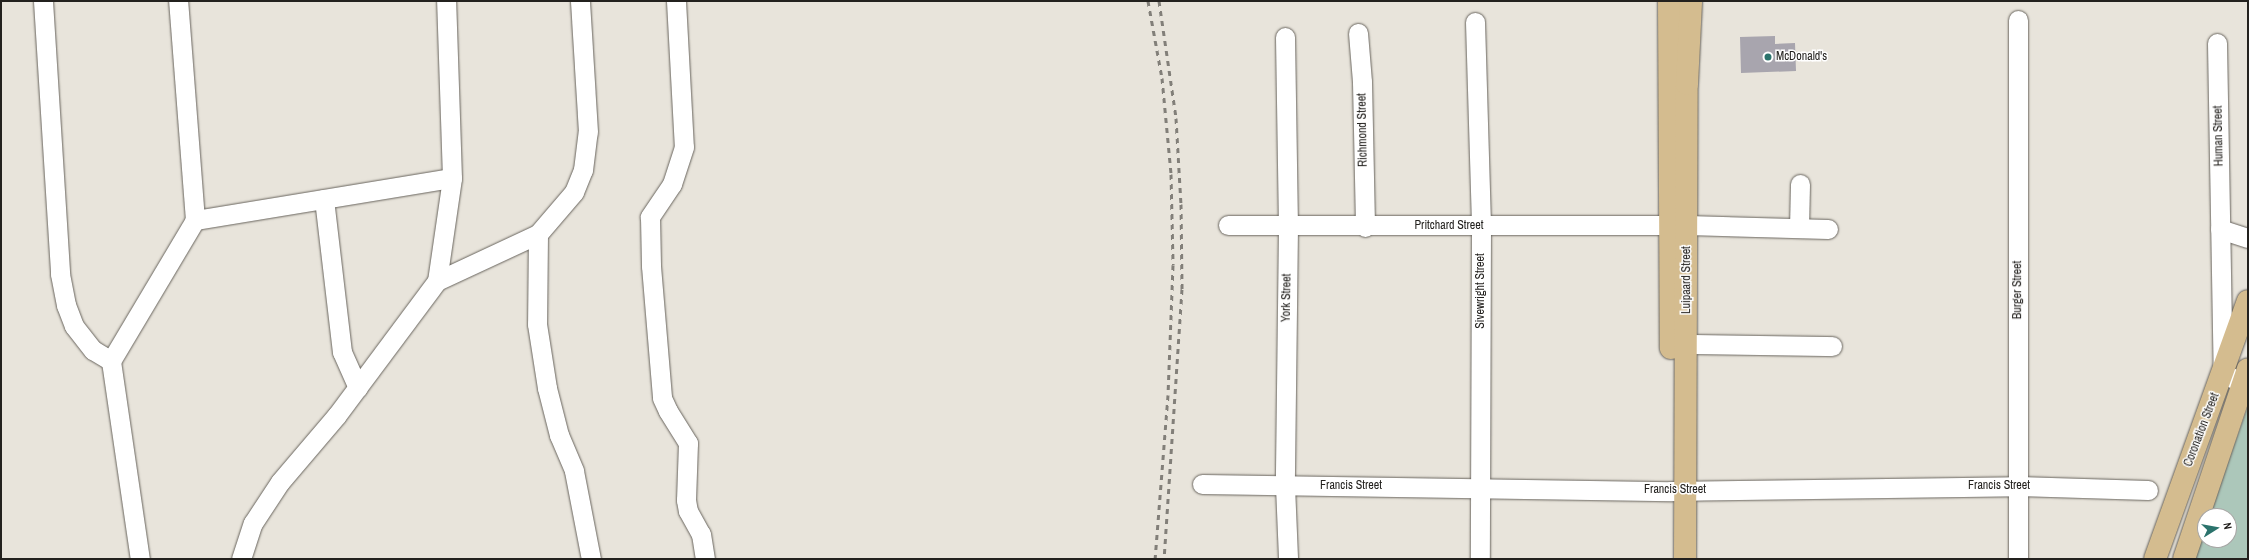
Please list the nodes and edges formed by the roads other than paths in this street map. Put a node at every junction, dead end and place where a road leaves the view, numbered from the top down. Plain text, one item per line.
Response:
1 (43, 1) edge
2 (178, 1) edge
3 (446, 1) edge
4 (580, 1) edge
5 (676, 1) edge
6 (1669, 1) edge
7 (1691, 1) edge
8 (2018, 20) dead end
9 (1475, 22) dead end
10 (1358, 33) dead end
11 (1285, 37) dead end
12 (2217, 43) dead end
13 (1678, 84) junction
14 (452, 178) junction
15 (1800, 184) dead end
16 (324, 199) junction
17 (195, 220) junction
18 (1228, 225) dead end
19 (1679, 225) junction
20 (1288, 226) junction
21 (1481, 226) junction
22 (1365, 227) junction
23 (1799, 228) junction
24 (1828, 229) dead end
25 (2220, 229) junction
26 (538, 234) junction
27 (2248, 238) edge
28 (437, 281) junction
29 (2248, 301) edge
30 (1686, 344) junction
31 (1832, 346) dead end
32 (111, 362) junction
33 (2223, 373) junction
34 (2246, 377) edge
35 (358, 388) junction
36 (1202, 484) dead end
37 (1285, 486) junction
38 (1481, 486) junction
39 (2018, 486) junction
40 (1679, 490) junction
41 (2148, 490) dead end
42 (1288, 558) dead end
43 (140, 559) edge
44 (241, 559) edge
45 (591, 559) edge
46 (705, 559) edge
47 (1480, 559) edge
48 (1671, 559) edge
49 (1685, 559) edge
50 (2018, 559) edge
51 (2155, 559) edge
52 (2184, 559) edge

1 - 32 street
2 - 17 street
3 - 14 street
4 - 26 street
5 - 46 street
6 - 13 main road, Luipaard Street
7 - 13 main road, Luipaard Street
8 - 39 street, Burger Street
9 - 21 street, Sivewright Street
10 - 22 street, Richmond Street
11 - 20 street, York Street
12 - 25 street, Human Street
13 - 19 main road, Luipaard Street
14 - 16 street
14 - 28 street
15 - 23 street
16 - 17 street
16 - 35 street
17 - 32 street
18 - 20 street, Pritchard Street
19 - 21 street, Pritchard Street
19 - 23 street, Pritchard Street
19 - 30 main road, Luipaard Street
19 - 40 main road, Luipaard Street
20 - 22 street, Pritchard Street
20 - 37 street, York Street
21 - 22 street, Pritchard Street
21 - 38 street, Sivewright Street
23 - 24 street, Pritchard Street
25 - 27 street
25 - 33 street, Human Street
26 - 28 street
26 - 45 street
28 - 35 street
29 - 33 main road, Coronation Street
30 - 31 street
30 - 40 main road, Luipaard Street
32 - 43 street
33 - 34 street
33 - 51 main road, Coronation Street
34 - 52 main road, Coronation Street
35 - 44 street
36 - 37 street, Francis Street
37 - 38 street, Francis Street
37 - 42 street, York Street
38 - 40 street, Francis Street
38 - 47 street, Sivewright Street
39 - 40 street, Francis Street
39 - 41 street, Francis Street
39 - 50 street, Burger Street
40 - 48 main road, Luipaard Street
40 - 49 main road, Luipaard Street

